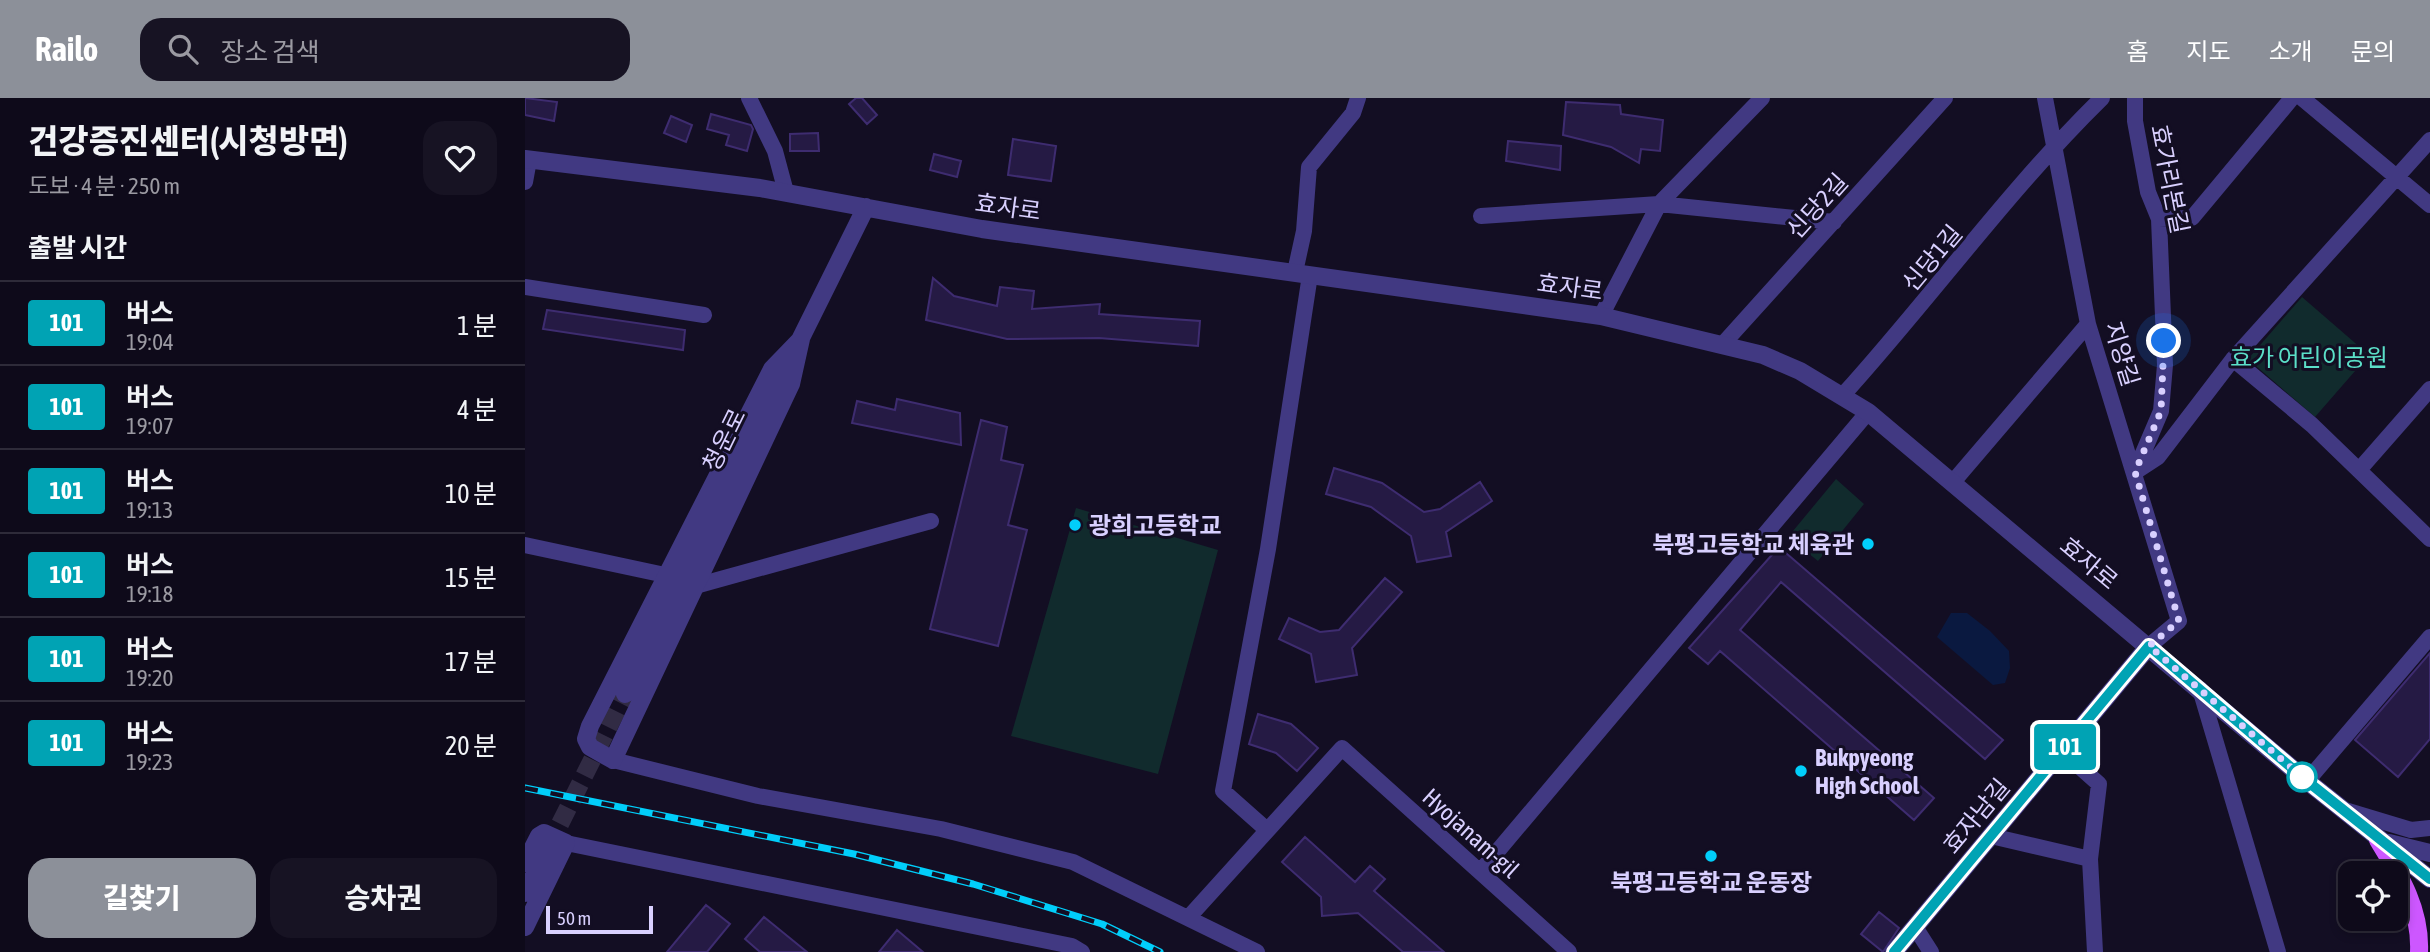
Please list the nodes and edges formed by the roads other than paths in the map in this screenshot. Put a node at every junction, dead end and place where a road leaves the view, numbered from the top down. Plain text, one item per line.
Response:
1 (749, 98) edge
2 (1358, 98) edge
3 (1762, 98) edge
4 (1945, 98) edge
5 (2045, 98) edge
6 (2102, 98) edge
7 (2135, 98) edge
8 (2292, 98) edge
9 (2302, 98) edge
10 (2430, 140) edge
11 (2052, 147) junction
12 (527, 159) edge
13 (2397, 176) junction
14 (525, 182) edge
15 (786, 192) junction
16 (1659, 204) junction
17 (2430, 205) edge
18 (866, 207) junction
19 (1481, 216) dead end
20 (2159, 219) junction
21 (1834, 222) junction
22 (1302, 273) junction
23 (525, 287) edge
24 (704, 315) dead end
25 (1601, 316) junction
26 (2088, 324) junction
27 (801, 339) junction
28 (1722, 345) junction
29 (2233, 359) junction
30 (2430, 389) edge
31 (1843, 395) junction
32 (1868, 412) junction
33 (2359, 470) junction
34 (2135, 472) junction
35 (1953, 482) junction
36 (931, 521) dead end
37 (2430, 539) edge
38 (525, 545) edge
39 (665, 575) junction
40 (699, 585) junction
41 (2430, 637) edge
42 (2149, 646) junction
43 (2200, 689) junction
44 (625, 694) tunnel mouth
45 (2062, 751) junction
46 (613, 760) junction
47 (2307, 781) junction
48 (2342, 809) junction
49 (2430, 828) edge
50 (1268, 830) junction
51 (1991, 836) junction
52 (2378, 840) junction
53 (566, 843) junction
54 (548, 848) tunnel mouth
55 (2430, 853) edge
56 (2090, 859) junction
57 (525, 863) edge
58 (1479, 872) junction
59 (2430, 879) edge
60 (525, 893) edge
61 (1188, 918) junction
62 (525, 927) edge
63 (1915, 927) junction
64 (1083, 952) edge
65 (1257, 952) edge
66 (1569, 952) edge
67 (1894, 952) edge
68 (1931, 952) edge
69 (2095, 952) edge
70 (2278, 952) edge
71 (2420, 952) edge

1 - 15 street
2 - 22 street
3 - 16 street
4 - 21 street, 신당2길
5 - 11 street, 지양길
6 - 11 street, 신당1길
7 - 20 street, 효가리본길
8 - 20 street
9 - 13 street
10 - 13 street
11 - 26 street, 지양길
11 - 31 street, 신당1길
12 - 14 street
12 - 15 street, 효자로
13 - 17 street
13 - 29 street
15 - 18 street, 효자로
16 - 19 street
16 - 21 street
16 - 25 street
18 - 22 street, 효자로
18 - 27 street, 청운로
20 - 34 street, 효가리본길
21 - 28 street, 신당2길
22 - 25 street, 효자로
22 - 50 street
23 - 24 street
25 - 28 street, 효자로
26 - 34 street, 지양길
26 - 35 street
27 - 39 street
27 - 40 street
27 - 44 street, 청운로
28 - 31 street, 효자로
29 - 33 street
29 - 34 street
30 - 33 street
31 - 32 street, 효자로
32 - 35 street, 효자로
32 - 58 street
33 - 37 street
34 - 42 street, 지양길
35 - 42 street, 효자로
36 - 40 street
38 - 39 street
39 - 46 street
40 - 46 street
41 - 47 street
42 - 43 street, 효자로
42 - 45 street, 효자남길
43 - 47 street, 효자로
43 - 70 street
45 - 51 street, 효자남길
45 - 56 street
46 - 61 street
47 - 48 street, 효자로
48 - 49 street
48 - 52 street, 효자로
50 - 58 street, Hyojanam-gil
50 - 61 street
51 - 56 street
51 - 63 street, 효자남길
52 - 55 street
52 - 59 street, 효자로
52 - 71 main road
53 - 57 street
53 - 62 street
53 - 64 street
54 - 60 street
56 - 69 street
58 - 66 street, Hyojanam-gil
61 - 65 street
63 - 67 street, 효자남길
63 - 68 street

